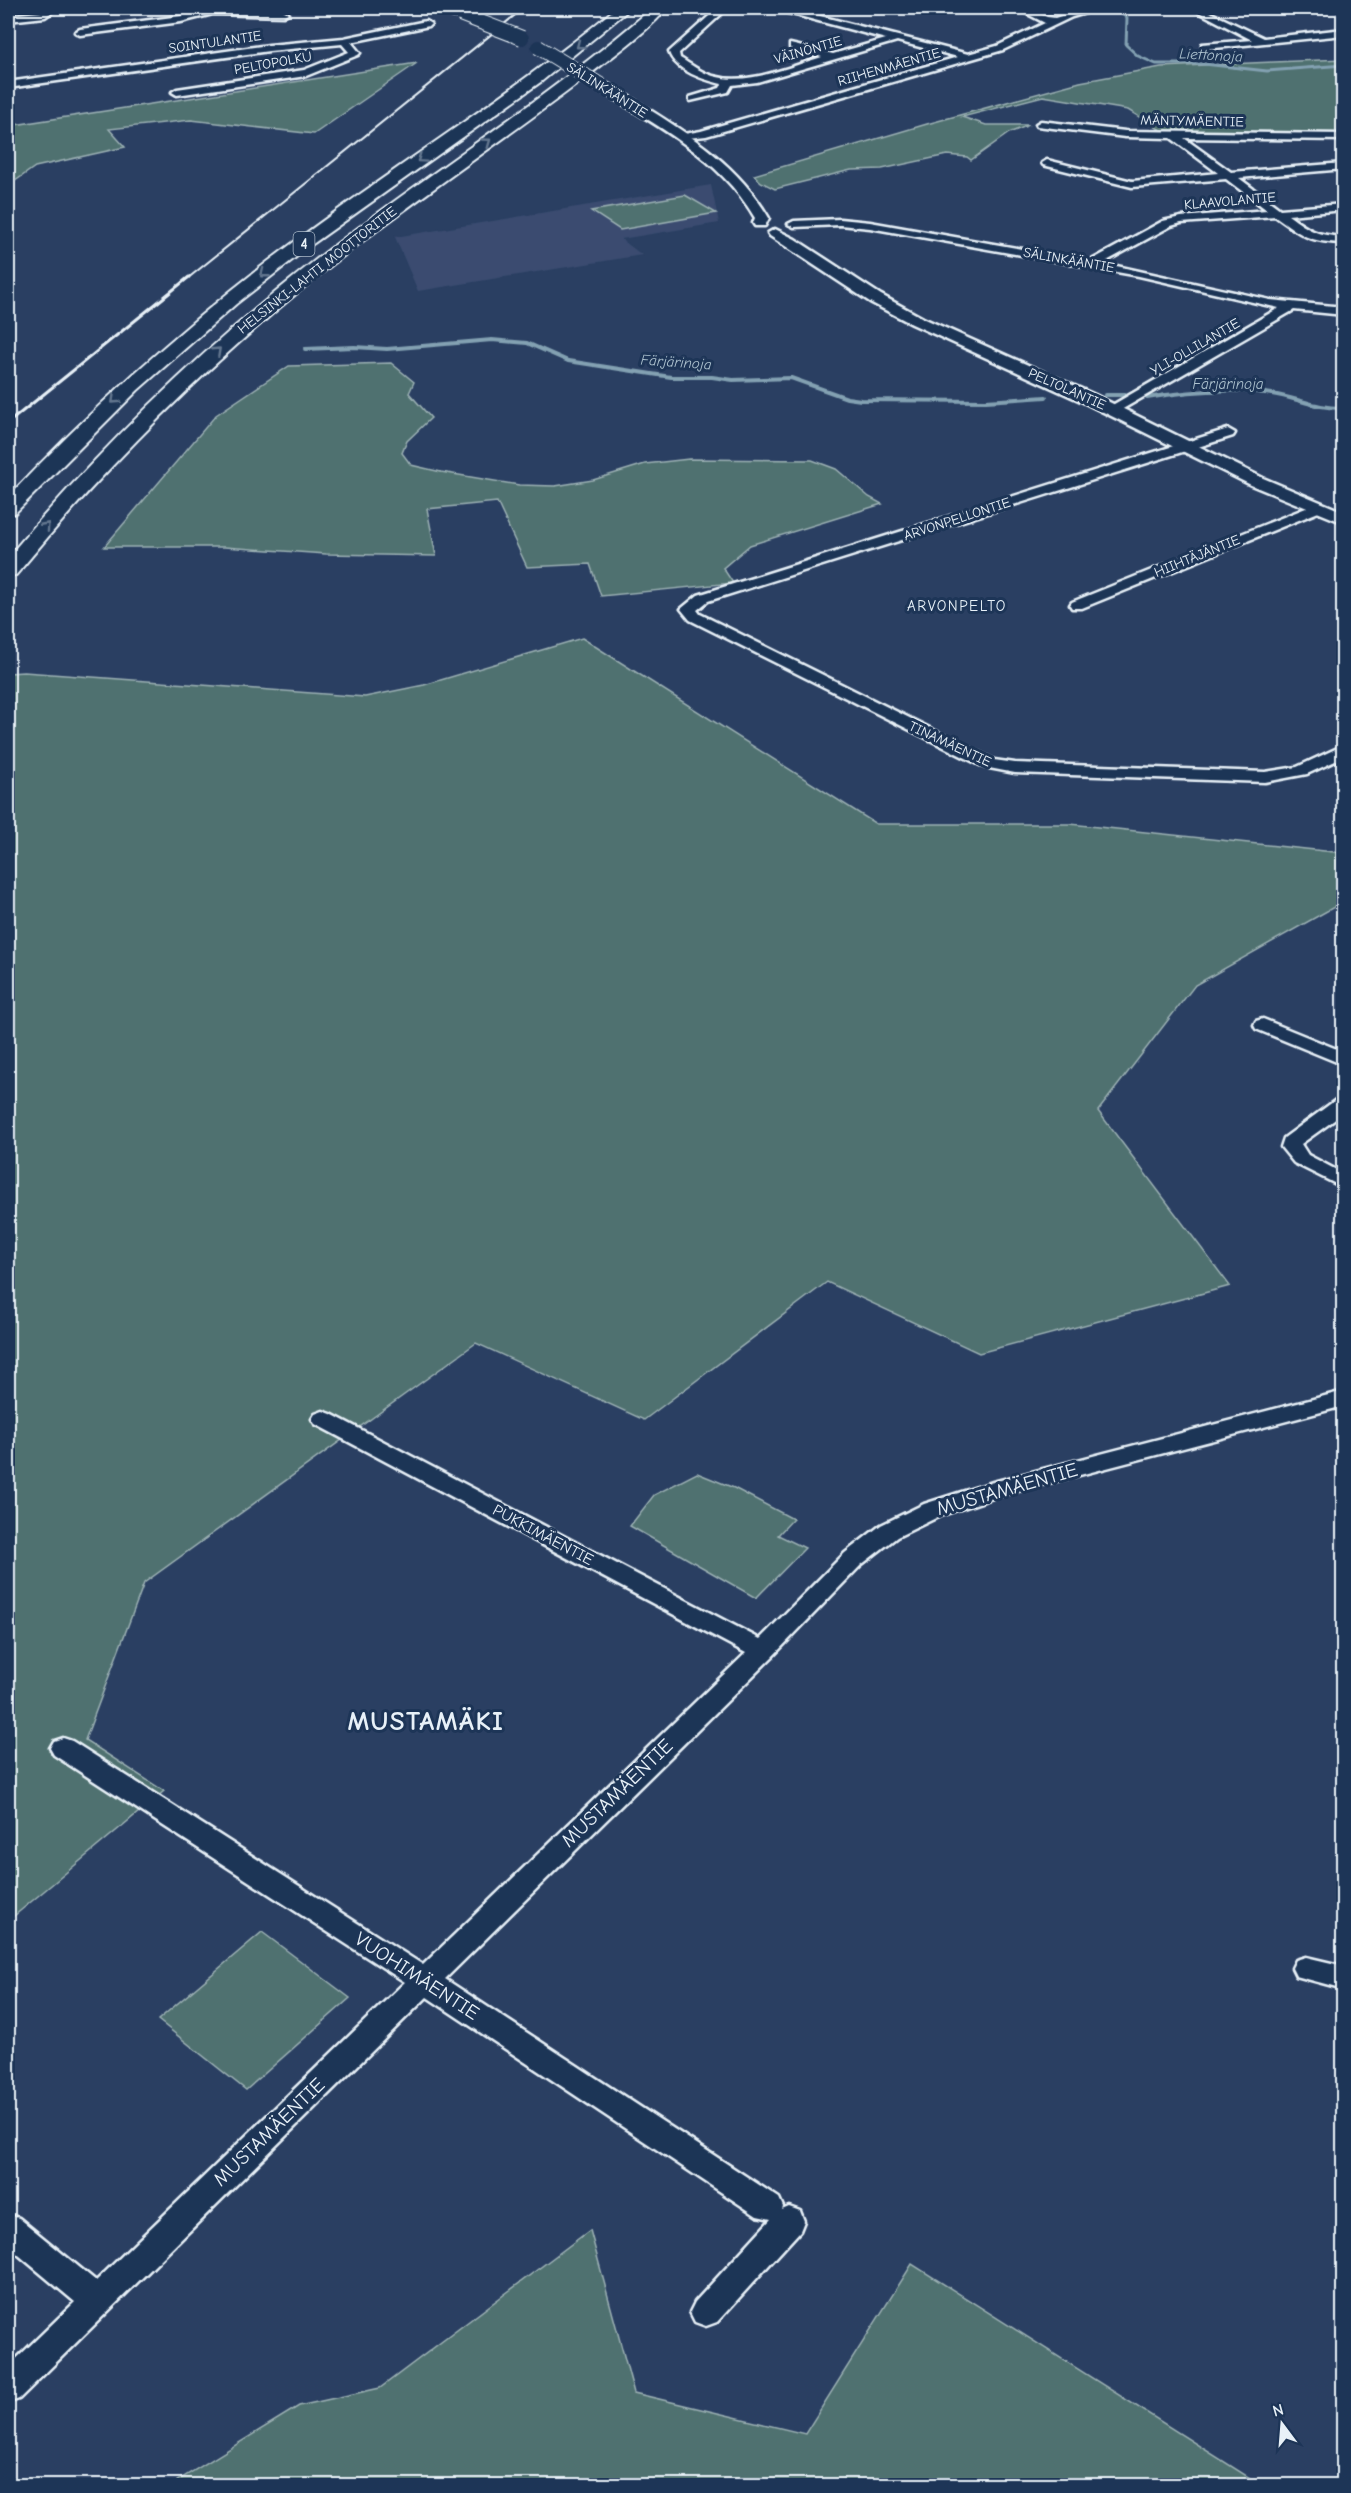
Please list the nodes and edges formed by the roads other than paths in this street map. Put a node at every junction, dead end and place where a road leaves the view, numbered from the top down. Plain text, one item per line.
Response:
1 (53, 8) edge
2 (228, 8) edge
3 (435, 8) edge
4 (624, 8) edge
5 (660, 8) edge
6 (723, 8) edge
7 (780, 8) edge
8 (1020, 8) edge
9 (1097, 8) edge
10 (1195, 8) edge
11 (214, 12) junction
12 (283, 13) dead end
13 (8, 18) edge
14 (1057, 21) junction
15 (426, 24) dead end
16 (80, 32) dead end
17 (1344, 32) edge
18 (896, 38) junction
19 (344, 41) junction
20 (1263, 42) junction
21 (793, 46) dead end
22 (1205, 46) dead end
23 (832, 57) junction
24 (970, 57) junction
25 (727, 82) junction
26 (8, 84) edge
27 (177, 92) dead end
28 (694, 99) dead end
29 (1041, 124) dead end
30 (1175, 136) junction
31 (683, 137) junction
32 (1344, 137) edge
33 (1047, 163) dead end
34 (1344, 166) edge
35 (1227, 176) junction
36 (757, 207) junction
37 (1344, 207) edge
38 (1277, 213) junction
39 (784, 228) junction
40 (1344, 240) edge
41 (1093, 264) junction
42 (1290, 307) junction
43 (1344, 311) edge
44 (1114, 410) junction
45 (1228, 433) dead end
46 (1185, 446) junction
47 (1316, 508) junction
48 (8, 509) edge
49 (1344, 518) edge
50 (8, 570) edge
51 (1077, 605) dead end
52 (688, 609) joint
53 (1344, 750) edge
54 (1263, 1025) dead end
55 (1344, 1059) edge
56 (1344, 1103) edge
57 (1344, 1182) edge
58 (1344, 1398) edge
59 (323, 1419) dead end
60 (763, 1651) junction
61 (63, 1748) dead end
62 (1306, 1968) dead end
63 (1344, 1978) edge
64 (424, 1980) junction
65 (8, 2228) edge
66 (97, 2301) junction
67 (706, 2312) dead end
68 (8, 2388) edge

1 - 13 street
2 - 11 street
3 - 31 main road, SÄLINKÄÄNTIE, bridge
4 -> 48 highway, HELSINKI-LAHTI MOOTTORITIE / 4
50 -> 5 highway, HELSINKI-LAHTI MOOTTORITIE / 4
6 - 25 street
7 - 18 street
8 - 14 street
9 - 14 street, RIIHENMÄENTIE
10 - 20 street
11 - 12 street
11 - 16 street
14 - 24 street, RIIHENMÄENTIE
15 - 19 street, SOINTULANTIE
17 - 20 street
18 - 23 street, VÄINÖNTIE
18 - 24 street
19 - 26 street, SOINTULANTIE
19 - 27 street, PELTOPOLKU
20 - 22 street
21 - 23 street
23 - 25 street, VÄINÖNTIE
24 - 31 street, RIIHENMÄENTIE
25 - 28 street
29 - 30 street, MÄNTYMÄENTIE
30 - 32 street, MÄNTYMÄENTIE
30 - 35 street
31 - 36 main road, SÄLINKÄÄNTIE
33 - 35 street
34 - 35 street
35 - 38 street
36 - 39 main road, SÄLINKÄÄNTIE
36 - 39 main road, SÄLINKÄÄNTIE
37 - 38 street, KLAAVOLANTIE
38 - 40 street
38 - 41 street, KLAAVOLANTIE
39 - 41 street, SÄLINKÄÄNTIE
39 - 44 main road, PELTOLANTIE
41 - 42 street, SÄLINKÄÄNTIE
42 - 43 street, SÄLINKÄÄNTIE
42 - 44 street, YLI-OLLILANTIE
44 - 46 main road, PELTOLANTIE
45 - 46 street, ARVONPELLONTIE
46 - 47 main road, PELTOLANTIE
46 - 52 street, ARVONPELLONTIE
47 - 49 main road, PELTOLANTIE
47 - 51 street, HIIHTÄJÄNTIE
52 - 53 street, TINAMÄENTIE
54 - 55 street
56 - 57 street
58 - 60 street, MUSTAMÄENTIE
59 - 60 street, PUKKIMÄENTIE
60 - 64 street, MUSTAMÄENTIE
61 - 64 street, VUOHIMÄENTIE
62 - 63 street
64 - 66 street, MUSTAMÄENTIE
64 - 67 street, VUOHIMÄENTIE
65 - 66 street
66 - 68 street, MUSTAMÄENTIE

